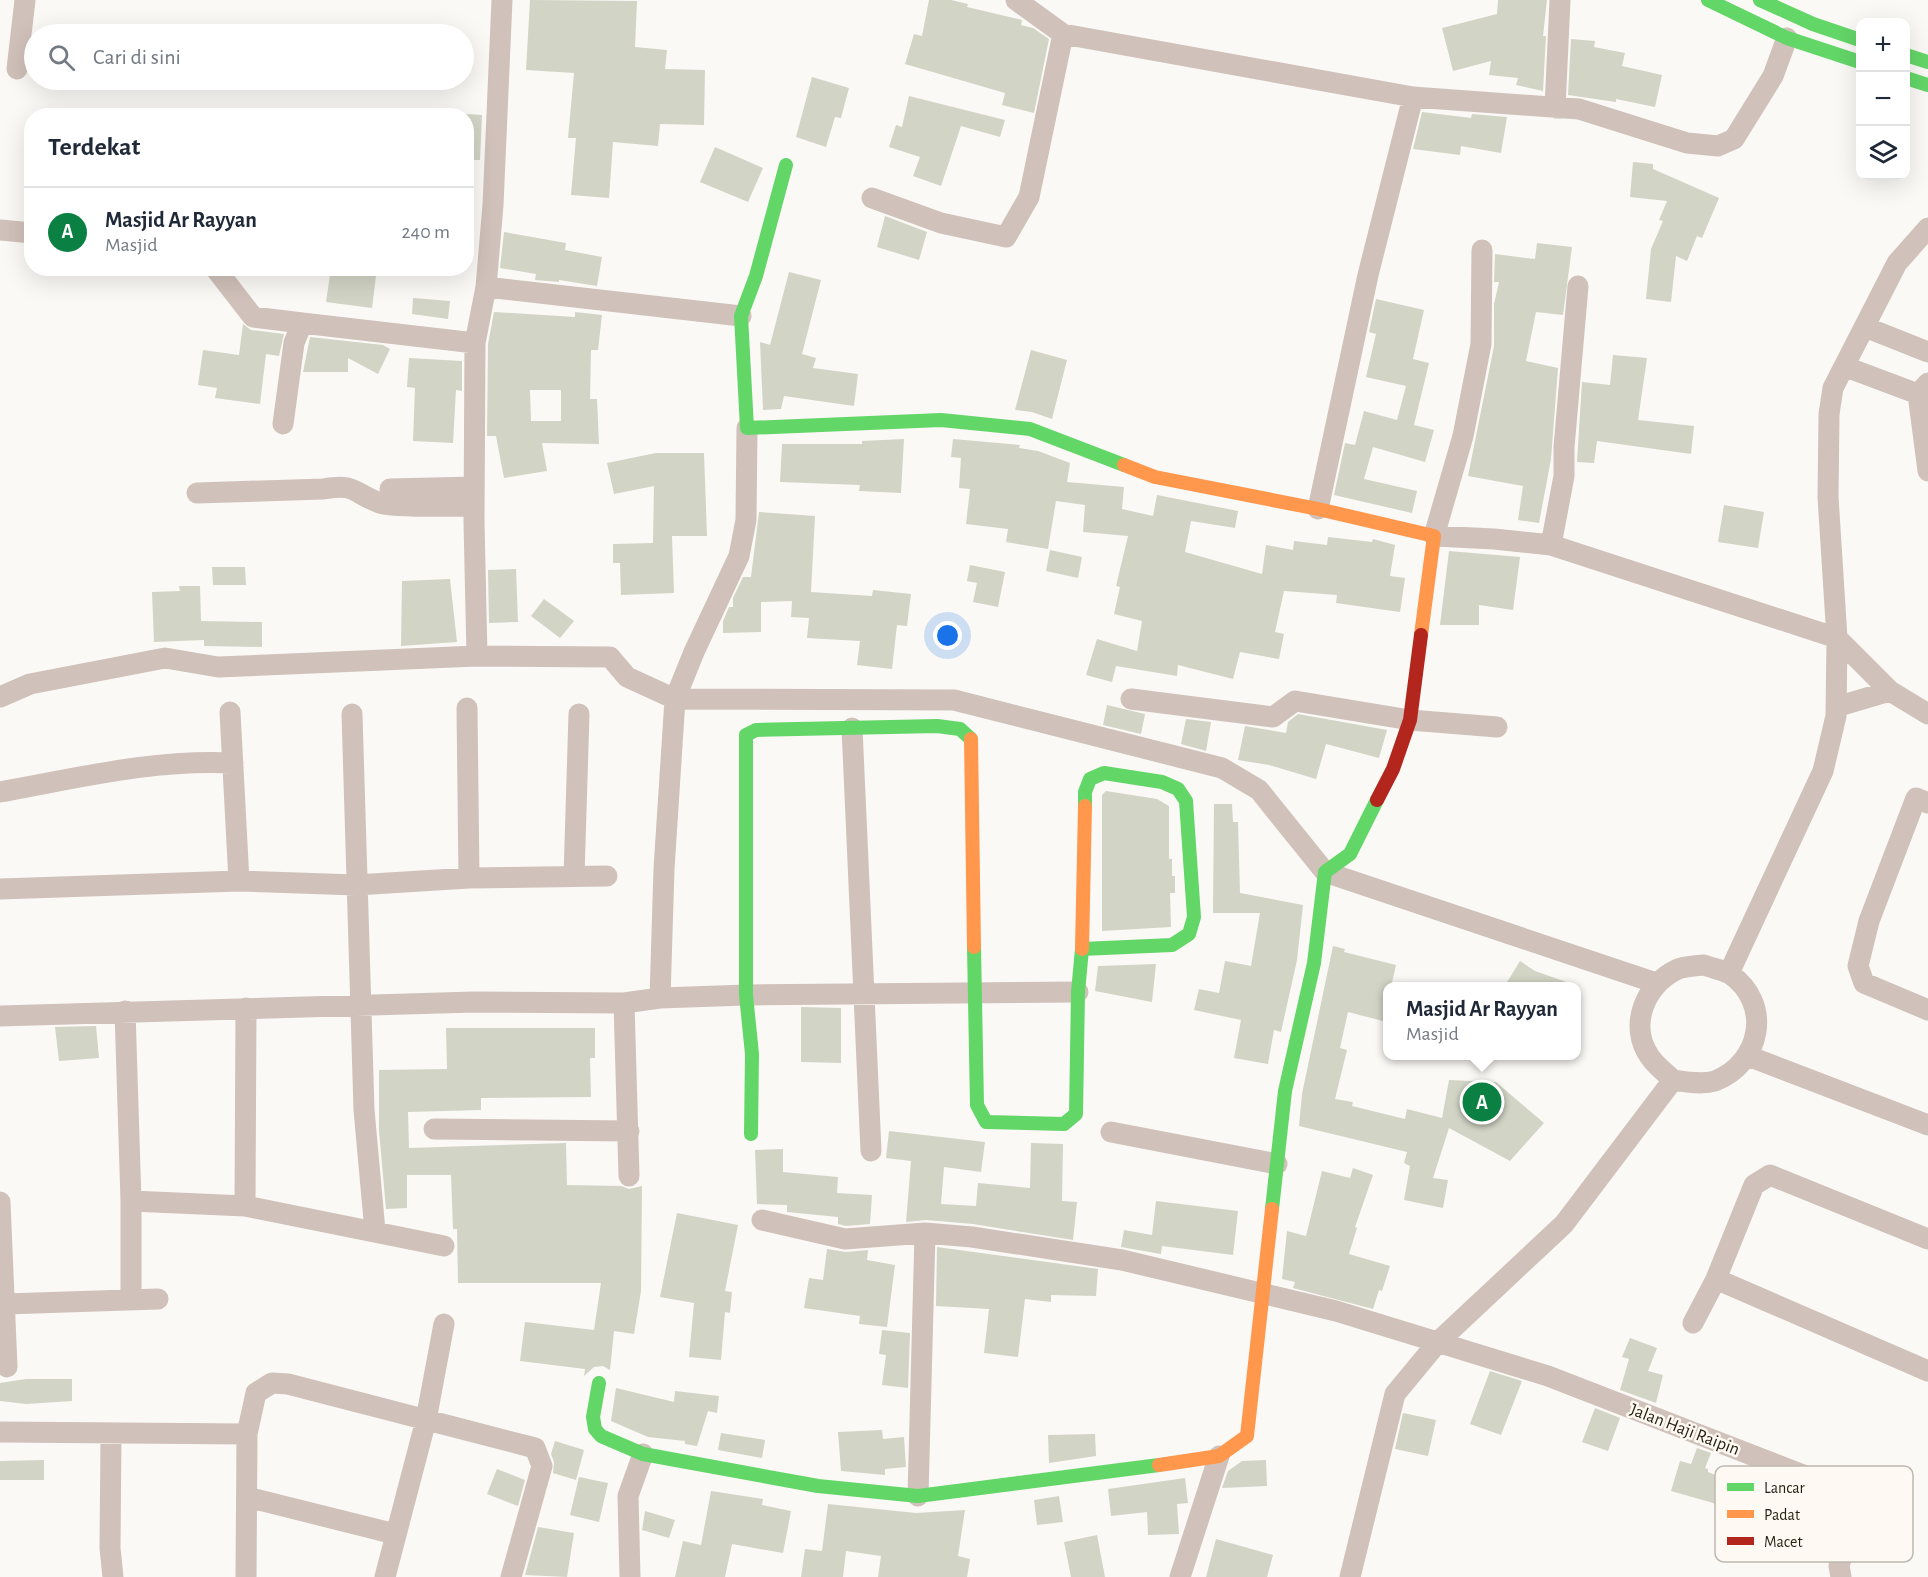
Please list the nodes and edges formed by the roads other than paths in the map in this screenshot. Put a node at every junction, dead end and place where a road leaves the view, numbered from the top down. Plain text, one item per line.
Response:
1 (25, 0) edge
2 (502, 0) edge
3 (1016, 0) edge
4 (1560, 0) edge
5 (1708, 0) edge
6 (1760, 0) edge
7 (1063, 34) junction
8 (1788, 38) junction
9 (1856, 39) edge
10 (1910, 57) edge
11 (1856, 61) edge
12 (1928, 62) edge
13 (17, 69) dead end
14 (1910, 80) edge
15 (1928, 85) edge
16 (1413, 97) junction
17 (1555, 108) junction
18 (786, 165) dead end
19 (872, 198) dead end
20 (1928, 228) edge
21 (0, 230) edge
22 (24, 232) edge
23 (1482, 250) dead end
24 (221, 276) edge
25 (1578, 286) dead end
26 (486, 287) junction
27 (741, 316) junction
28 (302, 323) junction
29 (1865, 327) junction
30 (476, 344) junction
31 (1928, 352) edge
32 (1846, 367) junction
33 (1925, 390) edge
34 (283, 424) dead end
35 (747, 428) junction
36 (1928, 471) edge
37 (390, 489) dead end
38 (196, 493) dead end
39 (474, 497) junction
40 (1318, 509) junction
41 (1434, 536) junction
42 (1551, 545) junction
43 (1837, 638) junction
44 (477, 656) junction
45 (1890, 691) junction
46 (0, 697) edge
47 (675, 699) junction
48 (1131, 699) dead end
49 (1836, 707) junction
50 (467, 708) dead end
51 (230, 712) dead end
52 (352, 714) dead end
53 (579, 714) dead end
54 (1928, 714) edge
55 (1410, 720) junction
56 (1497, 727) dead end
57 (852, 728) junction
58 (233, 763) junction
59 (0, 792) edge
60 (1928, 802) edge
61 (1325, 872) junction
62 (574, 876) junction
63 (607, 876) dead end
64 (469, 878) junction
65 (239, 881) junction
66 (356, 885) junction
67 (0, 889) edge
68 (1082, 949) junction
69 (1729, 973) junction
70 (1656, 983) junction
71 (1078, 992) junction
72 (862, 993) junction
73 (746, 994) junction
74 (974, 995) junction
75 (660, 998) junction
76 (624, 1003) junction
77 (360, 1004) junction
78 (246, 1008) junction
79 (1928, 1010) edge
80 (124, 1011) junction
81 (0, 1016) edge
82 (1748, 1056) junction
83 (1673, 1080) junction
84 (1928, 1125) edge
85 (434, 1129) dead end
86 (629, 1131) junction
87 (1111, 1132) dead end
88 (751, 1134) dead end
89 (871, 1151) dead end
90 (1277, 1164) junction
91 (629, 1176) dead end
92 (131, 1201) junction
93 (0, 1202) edge
94 (245, 1206) junction
95 (762, 1220) dead end
96 (375, 1231) junction
97 (925, 1233) junction
98 (1928, 1239) edge
99 (444, 1246) dead end
100 (1716, 1279) junction
101 (1262, 1295) junction
102 (158, 1299) dead end
103 (131, 1300) junction
104 (4, 1304) junction
105 (1692, 1323) dead end
106 (444, 1324) dead end
107 (1438, 1342) junction
108 (7, 1367) dead end
109 (1928, 1371) edge
110 (599, 1383) dead end
111 (426, 1420) junction
112 (0, 1432) edge
113 (247, 1434) junction
114 (111, 1435) junction
115 (643, 1454) junction
116 (1219, 1456) junction
117 (1780, 1466) edge
118 (918, 1496) junction
119 (248, 1497) junction
120 (395, 1534) junction
121 (1840, 1562) edge
122 (113, 1577) edge
123 (246, 1577) edge
124 (385, 1577) edge
125 (511, 1577) edge
126 (630, 1577) edge
127 (1180, 1577) edge
128 (1350, 1577) edge
129 (1841, 1577) edge

1 - 13 street
2 - 26 street
3 - 7 street
4 - 17 street
5 - 8 street
6 - 9 street
7 - 16 street
7 - 19 street
8 - 11 street
8 - 17 street
10 - 12 street
14 - 15 street
16 - 17 street
16 - 40 street
18 - 27 street
20 - 29 street
21 - 22 street
23 - 41 street
24 - 28 street
25 - 42 street
26 - 27 street
26 - 30 street
27 - 35 street
28 - 30 street
28 - 34 street
29 - 31 street
29 - 32 street
30 - 39 street
32 - 33 street
32 - 43 street
33 - 36 street
35 - 40 street
35 - 47 street
37 - 39 street
38 - 39 street
39 - 44 street
40 - 41 street
41 - 42 street
41 - 55 street
42 - 43 street
43 - 45 street
43 - 49 street
44 - 46 street
44 - 47 street
45 - 49 street
45 - 54 street
47 - 61 street
47 - 75 street
48 - 55 street
49 - 69 street
50 - 64 street
51 - 58 street
52 - 66 street
53 - 62 street
55 - 56 street
55 - 61 street
57 - 72 street
57 - 73 street
57 - 74 street
58 - 59 street
58 - 65 street
60 - 79 street
61 - 70 street
61 - 90 street
62 - 63 street
62 - 64 street
64 - 66 street
65 - 66 street
65 - 67 street
66 - 77 street
68 - 68 street
68 - 71 street
69 - 70 street
69 - 82 street
70 - 83 street
71 - 74 street
71 - 74 street
72 - 73 street
72 - 74 street
72 - 89 street
73 - 75 street
73 - 88 street
75 - 76 street
76 - 77 street
76 - 86 street
77 - 78 street
77 - 96 street
78 - 80 street
78 - 94 street
80 - 81 street
80 - 92 street
82 - 83 street
82 - 84 street
83 - 107 street
85 - 86 street
86 - 91 street
87 - 90 street
90 - 101 street
92 - 94 street
92 - 103 street
93 - 104 street
94 - 96 street
95 - 97 street
96 - 99 street
97 - 101 street
97 - 118 street
98 - 100 street
100 - 105 street
100 - 109 street
101 - 107 street
101 - 116 street
102 - 103 street
103 - 104 street
104 - 108 street
106 - 111 street
107 - 117 street, Jalan Haji Raipin
107 - 128 street
110 - 115 street
111 - 113 street
111 - 120 street
111 - 125 street
112 - 114 street
113 - 114 street
113 - 119 street
114 - 122 street
115 - 118 street
115 - 126 street
116 - 118 street
116 - 127 street
119 - 120 street
119 - 123 street
120 - 124 street
121 - 129 street, Jalan Haji Raipin

